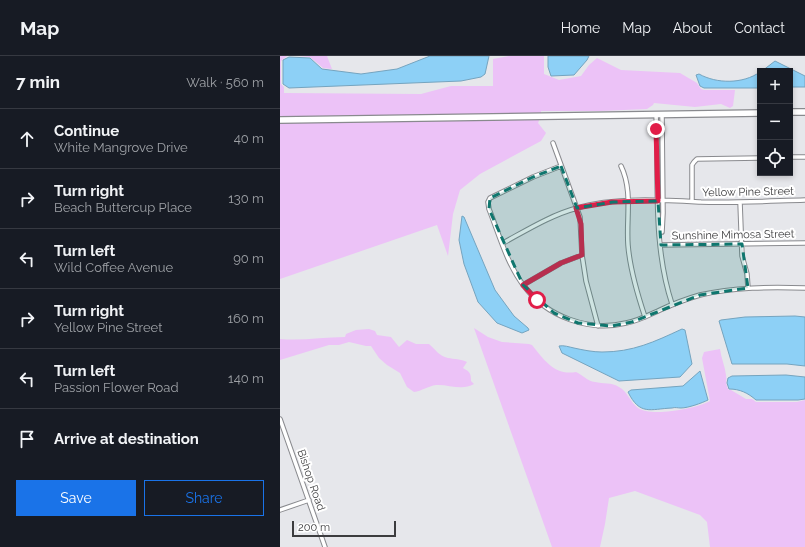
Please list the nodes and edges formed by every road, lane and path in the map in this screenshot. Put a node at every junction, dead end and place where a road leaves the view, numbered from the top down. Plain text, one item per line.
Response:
1 (793, 112) edge
2 (805, 112) edge
3 (757, 113) edge
4 (659, 114) junction
5 (280, 120) edge
6 (553, 143) dead end
7 (793, 157) edge
8 (805, 157) edge
9 (757, 158) edge
10 (561, 166) junction
11 (621, 166) dead end
12 (692, 200) junction
13 (805, 200) edge
14 (628, 201) junction
15 (658, 201) junction
16 (663, 201) junction
17 (740, 202) junction
18 (576, 208) junction
19 (503, 243) junction
20 (805, 243) edge
21 (742, 244) junction
22 (661, 245) junction
23 (582, 255) junction
24 (523, 285) junction
25 (748, 288) junction
26 (805, 288) edge
27 (672, 304) junction
28 (645, 317) junction
29 (598, 326) junction
30 (280, 419) edge
31 (309, 500) junction
32 (280, 510) edge
33 (325, 547) edge

1 - 2 main road
3 - 4 main road
4 - 5 main road
4 - 15 street
4 - 16 street
6 - 10 street
7 - 8 street
9 - 12 street, Yellow Pine Street
10 - 18 street
10 - 19 street
11 - 14 street
12 - 16 street, Yellow Pine Street
12 - 17 street, Yellow Pine Street
13 - 17 street, Yellow Pine Street
14 - 15 street, Yellow Pine Street
14 - 18 street, Yellow Pine Street
14 - 28 street
15 - 16 street, Yellow Pine Street
15 - 22 street
16 - 22 street
17 - 21 street
18 - 19 street, Yellow Pine Street
18 - 23 street
19 - 24 street
20 - 21 street, Sunshine Mimosa Street
21 - 22 street, Sunshine Mimosa Street
21 - 25 street
22 - 27 street
23 - 24 street
23 - 29 street
24 - 29 street
25 - 26 street
25 - 27 street
27 - 28 street
28 - 29 street
30 - 31 street, Bishop Road
31 - 32 street
31 - 33 street, Bishop Road

